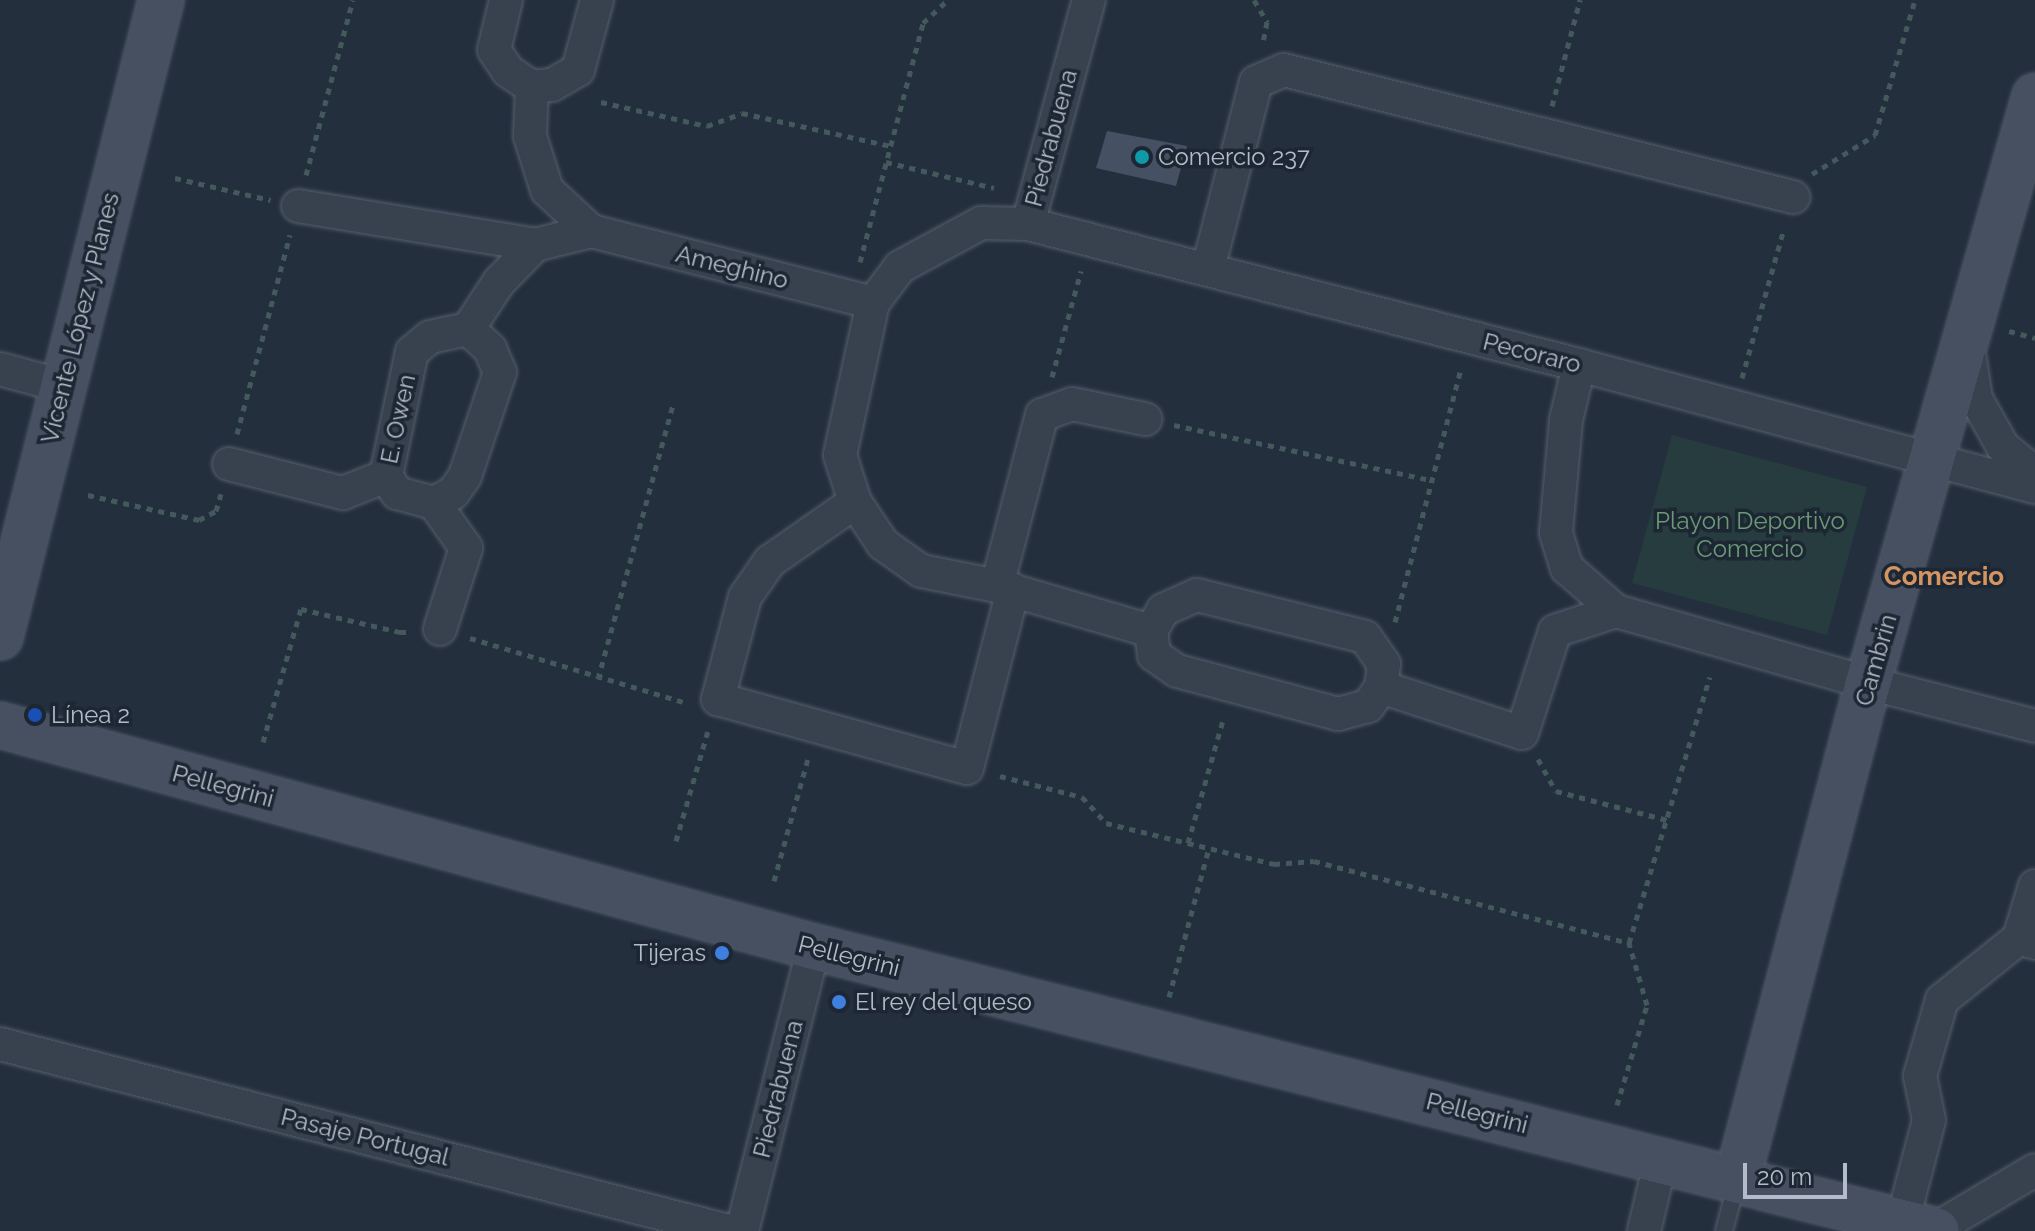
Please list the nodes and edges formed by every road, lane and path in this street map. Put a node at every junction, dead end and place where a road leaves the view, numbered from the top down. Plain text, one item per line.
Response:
1 (161, 0) edge
2 (353, 0) edge
3 (506, 0) edge
4 (597, 0) edge
5 (948, 0) edge
6 (1089, 0) edge
7 (1580, 0) edge
8 (1915, 0) edge
9 (532, 87) junction
10 (2035, 96) edge
11 (601, 102) dead end
12 (1544, 134) junction
13 (891, 146) junction
14 (886, 162) junction
15 (175, 178) dead end
16 (994, 188) dead end
17 (1793, 197) junction
18 (298, 206) junction
19 (1028, 224) junction
20 (591, 231) junction
21 (1090, 239) junction
22 (535, 245) junction
23 (860, 262) dead end
24 (1208, 269) junction
25 (873, 303) junction
26 (468, 329) junction
27 (1966, 336) junction
28 (1469, 337) junction
29 (1579, 365) junction
30 (0, 369) edge
31 (62, 386) junction
32 (674, 402) dead end
33 (1735, 406) junction
34 (1042, 415) junction
35 (1145, 419) joint
36 (1935, 459) junction
37 (229, 464) junction
38 (2035, 473) edge
39 (386, 476) junction
40 (1431, 480) junction
41 (2035, 487) edge
42 (88, 495) dead end
43 (855, 502) junction
44 (434, 503) junction
45 (1005, 588) junction
46 (1616, 611) junction
47 (440, 629) dead end
48 (1151, 631) junction
49 (0, 637) edge
50 (1383, 676) junction
51 (1710, 677) dead end
52 (598, 679) dead end
53 (1868, 683) junction
54 (1233, 686) junction
55 (718, 699) junction
56 (0, 725) edge
57 (817, 726) junction
58 (2035, 726) edge
59 (1522, 733) junction
60 (967, 768) junction
61 (1667, 820) junction
62 (676, 841) dead end
63 (1188, 843) junction
64 (1209, 848) junction
65 (774, 881) dead end
66 (2035, 886) edge
67 (2027, 941) edge
68 (1629, 943) junction
69 (814, 947) junction
70 (1169, 997) dead end
71 (0, 1044) edge
72 (1617, 1105) dead end
73 (1661, 1159) junction
74 (2035, 1170) edge
75 (1737, 1180) junction
76 (1925, 1228) edge
77 (729, 1231) edge
78 (742, 1231) edge
79 (1644, 1231) edge
80 (1724, 1231) edge

1 - 31 street, Vicente López y Planes
2 - 18 path
3 - 9 street
4 - 9 street
5 - 13 path
6 - 19 street, Piedrabuena
7 - 12 path
8 - 17 path
9 - 20 street
10 - 27 street, Cambrin
11 - 13 path
12 - 17 street
12 - 24 street
13 - 14 path
14 - 16 path
14 - 23 path
15 - 18 path
17 - 33 path
18 - 22 street
18 - 37 path
19 - 21 street, Pecoraro
19 - 25 street, Piedrabuena
20 - 22 street
20 - 25 street, Ameghino
21 - 24 street, Pecoraro
21 - 34 path
22 - 26 street
24 - 28 street, Pecoraro
25 - 43 street, Piedrabuena
26 - 39 street, E. Owen
26 - 44 street
27 - 36 street, Cambrin
27 - 38 street
28 - 29 street, Pecoraro
28 - 40 path
29 - 33 street, Pecoraro
29 - 46 street
30 - 31 street
31 - 49 street, Vicente López y Planes
32 - 52 path
33 - 36 street, Pecoraro
34 - 35 street
34 - 45 street
35 - 40 path
36 - 41 street, Pecoraro
36 - 53 street, Cambrin
37 - 39 street
37 - 42 path
39 - 44 street, E. Owen
40 - 50 path
43 - 45 street, Piedrabuena
43 - 55 street
44 - 47 street
45 - 48 street
45 - 60 street
46 - 53 street
46 - 59 street
48 - 50 street
48 - 54 street
50 - 54 street
50 - 59 street
51 - 61 path
53 - 58 street
53 - 75 street, Cambrin
54 - 63 path
55 - 57 street
55 - 62 path
56 - 69 street, Pellegrini
57 - 60 street
57 - 65 path
59 - 61 path
60 - 63 path
61 - 68 path
63 - 64 path
64 - 68 path
64 - 70 path
66 - 67 street
67 - 76 street
68 - 72 path
69 - 73 street, Pellegrini
69 - 78 street, Piedrabuena
71 - 77 street, Pasaje Portugal
73 - 75 street, Pellegrini
73 - 79 street
74 - 76 street
75 - 76 street, Pellegrini
75 - 80 lane

